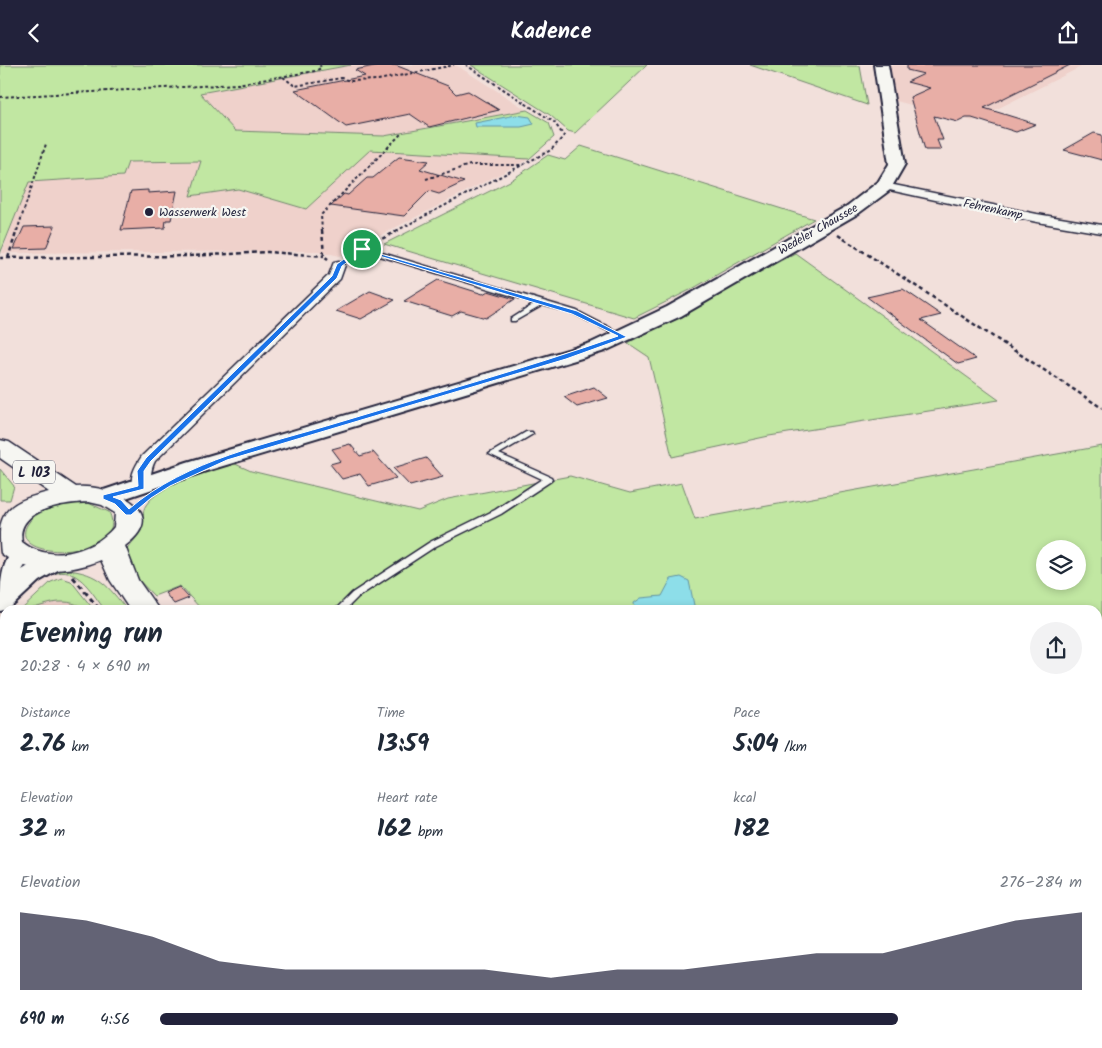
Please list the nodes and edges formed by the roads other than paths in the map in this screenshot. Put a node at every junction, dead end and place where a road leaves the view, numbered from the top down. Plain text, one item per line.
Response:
1 (881, 65) edge
2 (884, 186) junction
3 (1102, 229) edge
4 (362, 249) road end
5 (339, 265) road end
6 (542, 302) junction
7 (513, 320) dead end
8 (632, 333) junction
9 (528, 433) dead end
10 (0, 447) edge
11 (0, 453) edge
12 (225, 459) junction
13 (141, 487) junction
14 (70, 495) junction
15 (106, 497) junction
16 (34, 506) junction
17 (128, 514) junction
18 (111, 545) junction
19 (20, 555) junction
20 (64, 565) junction
21 (0, 582) edge
22 (138, 602) edge
23 (0, 603) edge
24 (345, 605) edge

1 - 2 main road, Wedeler Chaussee
2 - 3 street, Fehrenkamp
2 - 8 main road, Wedeler Chaussee
4 - 6 lane
5 - 13 street
6 - 7 lane
6 - 8 lane
8 - 12 main road, Wedeler Chaussee
9 - 24 lane
10 - 14 main road, L 103
11 - 16 main road, L 103
12 - 13 main road
12 - 17 main road
13 - 15 main road
14 - 15 main road
14 - 16 main road
15 - 17 main road
16 - 19 main road
17 - 18 main road
18 - 20 main road
18 - 22 main road
19 - 20 main road
19 - 21 main road
20 - 22 main road
20 - 23 main road

